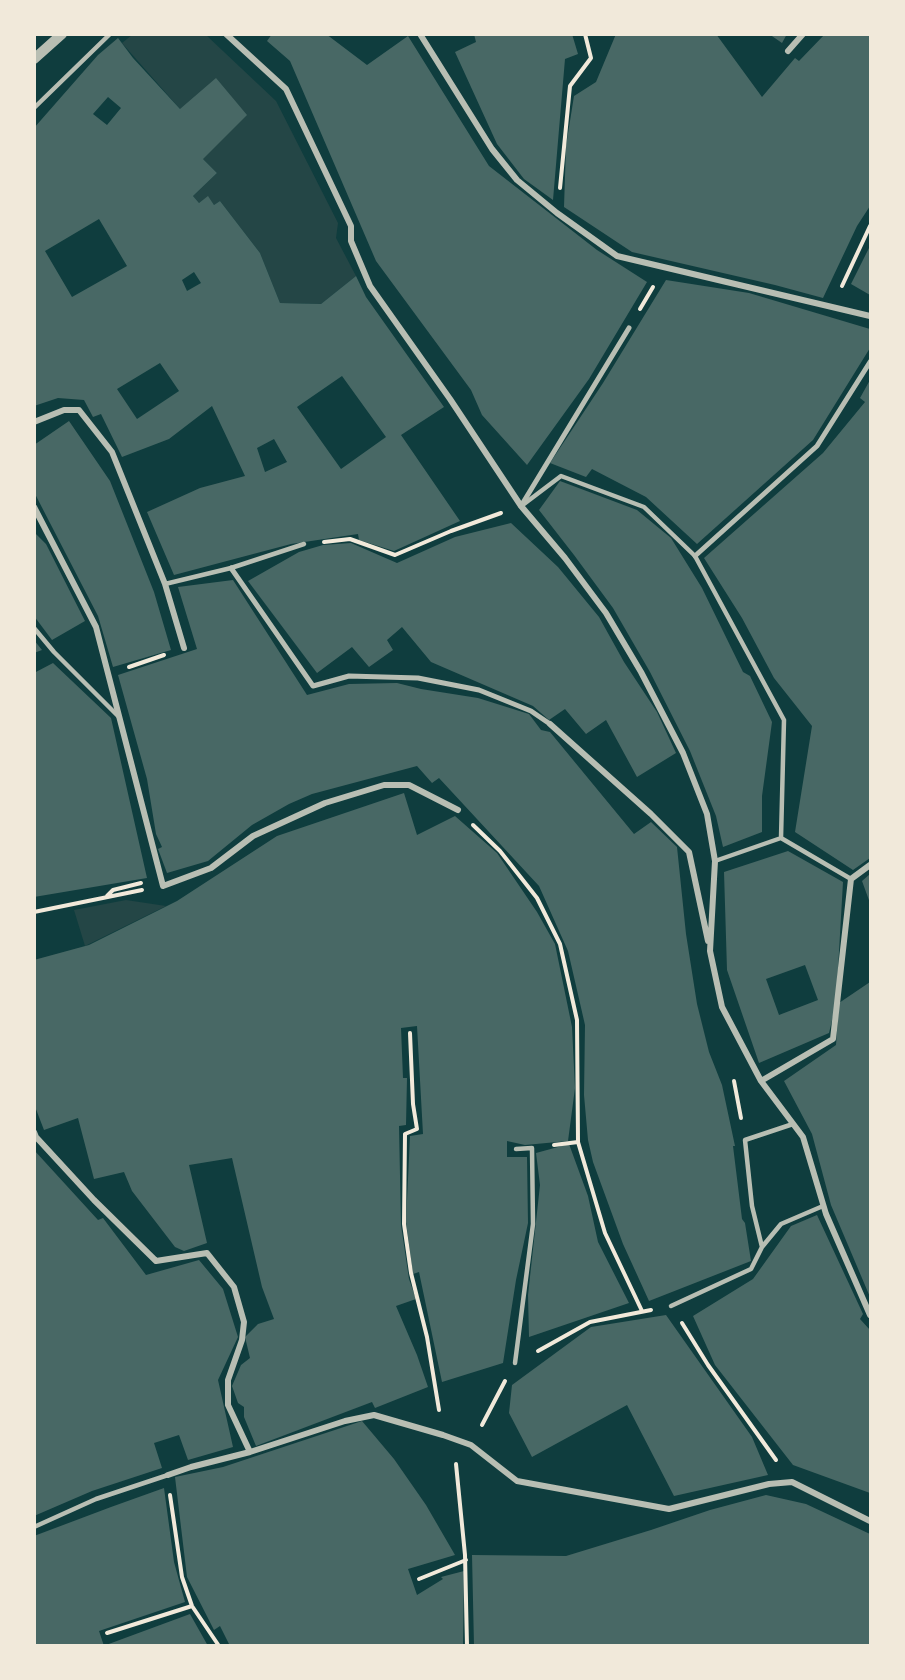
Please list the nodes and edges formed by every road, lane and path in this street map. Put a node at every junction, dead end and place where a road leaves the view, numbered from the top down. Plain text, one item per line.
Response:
1 (62, 34) edge
2 (110, 34) edge
3 (226, 34) edge
4 (420, 34) edge
5 (585, 34) edge
6 (803, 34) edge
7 (788, 51) dead end
8 (34, 59) edge
9 (34, 108) edge
10 (557, 213) junction
11 (870, 226) edge
12 (664, 268) junction
13 (870, 316) edge
14 (629, 328) joint
15 (870, 362) edge
16 (34, 422) edge
17 (521, 506) junction
18 (34, 507) edge
19 (304, 544) joint
20 (695, 556) junction
21 (231, 567) junction
22 (165, 584) junction
23 (34, 628) edge
24 (184, 648) joint
25 (108, 674) junction
26 (120, 718) junction
27 (550, 724) joint
28 (458, 810) joint
29 (781, 838) junction
30 (715, 861) junction
31 (870, 865) edge
32 (851, 879) junction
33 (145, 882) dead end
34 (163, 886) junction
35 (106, 897) junction
36 (34, 912) edge
37 (710, 951) junction
38 (410, 1033) dead end
39 (761, 1081) junction
40 (793, 1124) junction
41 (34, 1132) edge
42 (516, 1149) dead end
43 (823, 1206) junction
44 (762, 1247) junction
45 (671, 1306) joint
46 (870, 1315) edge
47 (515, 1364) junction
48 (443, 1434) junction
49 (454, 1440) junction
50 (471, 1445) junction
51 (250, 1452) junction
52 (771, 1452) dead end
53 (168, 1475) junction
54 (870, 1521) edge
55 (34, 1527) edge
56 (466, 1560) junction
57 (419, 1579) dead end
58 (192, 1606) junction
59 (107, 1633) dead end
60 (219, 1646) edge
61 (467, 1646) edge

1 - 8 street
2 - 9 lane
3 - 17 street
4 - 10 street
5 - 10 path
6 - 7 street
10 - 12 street
11 - 13 path
12 - 13 street
12 - 14 path
14 - 17 street
15 - 20 street
16 - 22 street
17 - 19 path
17 - 20 lane
17 - 30 street
18 - 25 street
19 - 21 lane
20 - 29 lane
21 - 22 lane
21 - 27 street
22 - 24 street
23 - 26 lane
24 - 25 path
25 - 26 street
26 - 34 street
27 - 37 street
28 - 34 street
28 - 47 path
29 - 30 lane
29 - 32 lane
30 - 37 street
31 - 32 street
32 - 39 street
33 - 35 path
34 - 35 path
35 - 36 path
37 - 39 street
38 - 48 path
39 - 40 street
40 - 43 street
40 - 44 lane
41 - 51 street
42 - 47 lane
43 - 44 lane
43 - 46 street
44 - 45 lane
45 - 52 path
47 - 50 path
48 - 49 street
48 - 51 street
49 - 50 street
49 - 56 path
50 - 54 street
51 - 53 street
53 - 55 lane
53 - 58 path
56 - 57 path
56 - 61 path
58 - 59 path
58 - 60 path

